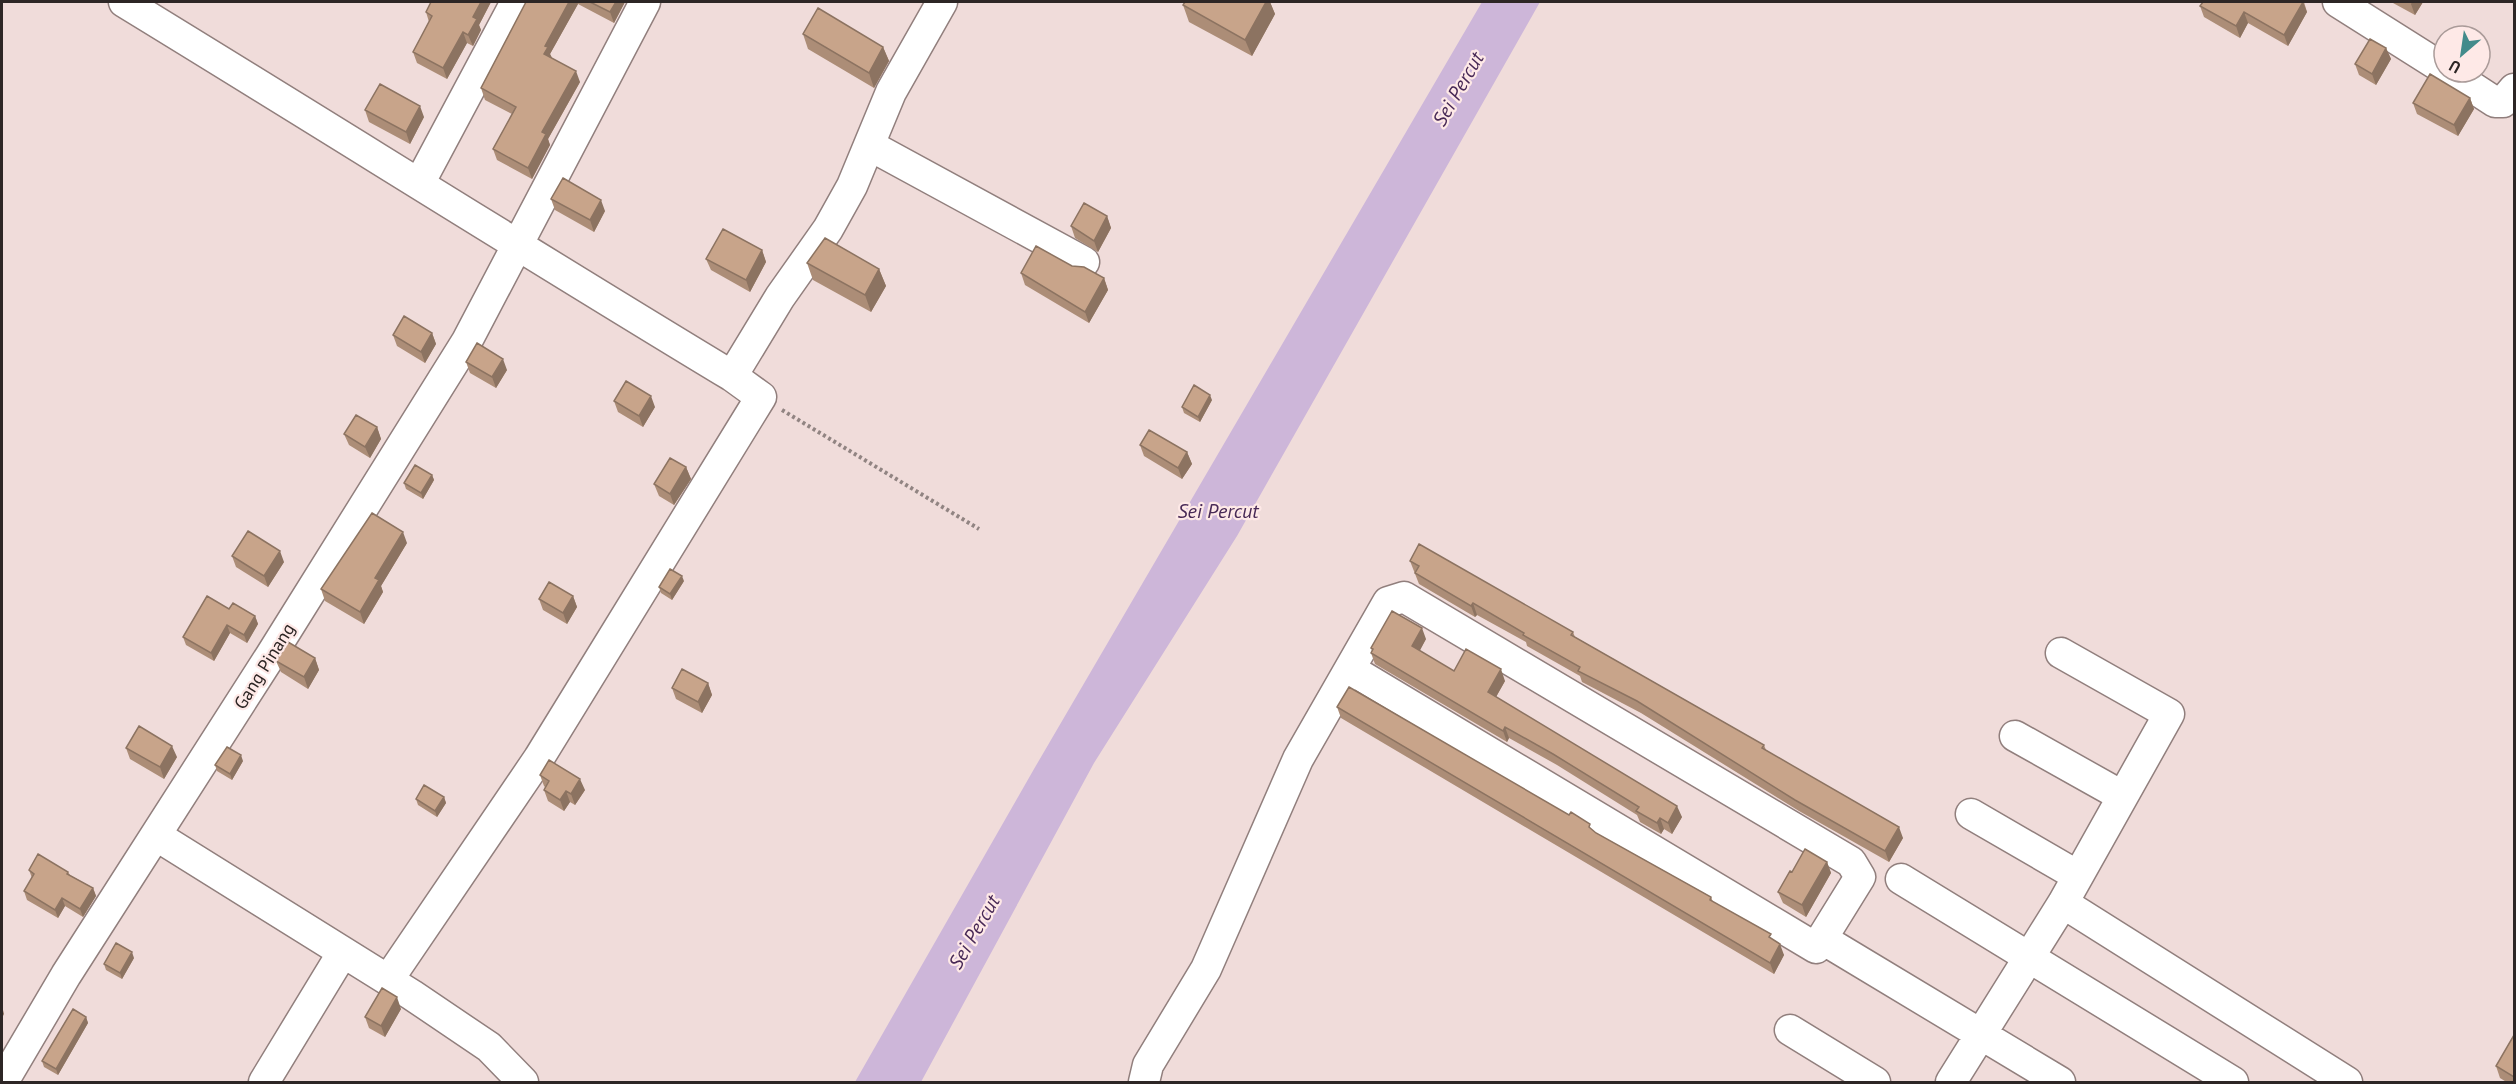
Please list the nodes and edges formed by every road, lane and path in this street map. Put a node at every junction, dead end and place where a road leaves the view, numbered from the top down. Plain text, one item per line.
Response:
1 (124, 2) edge
2 (516, 2) edge
3 (645, 2) edge
4 (942, 2) edge
5 (2338, 2) edge
6 (2432, 61) edge
7 (2468, 84) edge
8 (2514, 89) edge
9 (869, 145) junction
10 (420, 182) junction
11 (517, 246) junction
12 (1084, 262) dead end
13 (732, 376) junction
14 (761, 397) junction
15 (980, 529) dead end
16 (2061, 653) dead end
17 (1350, 669) junction
18 (2015, 736) dead end
19 (2122, 796) junction
20 (1971, 814) dead end
21 (157, 836) junction
22 (2078, 876) junction
23 (1901, 879) dead end
24 (2062, 903) junction
25 (1834, 946) dead end
26 (343, 952) junction
27 (2028, 957) junction
28 (388, 980) junction
29 (1790, 1030) dead end
30 (1980, 1035) junction
31 (3, 1083) edge
32 (264, 1083) edge
33 (522, 1083) edge
34 (1144, 1083) edge
35 (1875, 1083) edge
36 (1951, 1083) edge
37 (2060, 1083) edge
38 (2234, 1083) edge
39 (2347, 1083) edge

1 - 10 street
2 - 10 street
3 - 11 street, Gang Pinang
4 - 9 street
5 - 6 street
7 - 8 street
9 - 12 street
9 - 13 street
10 - 11 street
11 - 13 street
11 - 21 street, Gang Pinang
13 - 14 street
14 - 15 path
14 - 28 street
16 - 19 street
17 - 17 street
17 - 34 street
18 - 19 street
19 - 22 street
20 - 22 street
21 - 26 street
21 - 31 street, Gang Pinang
22 - 24 street
23 - 27 street
24 - 27 street
24 - 39 street
25 - 30 street
26 - 28 street
26 - 32 street
27 - 30 street
27 - 38 street
28 - 33 street
29 - 35 street
30 - 36 street
30 - 37 street

